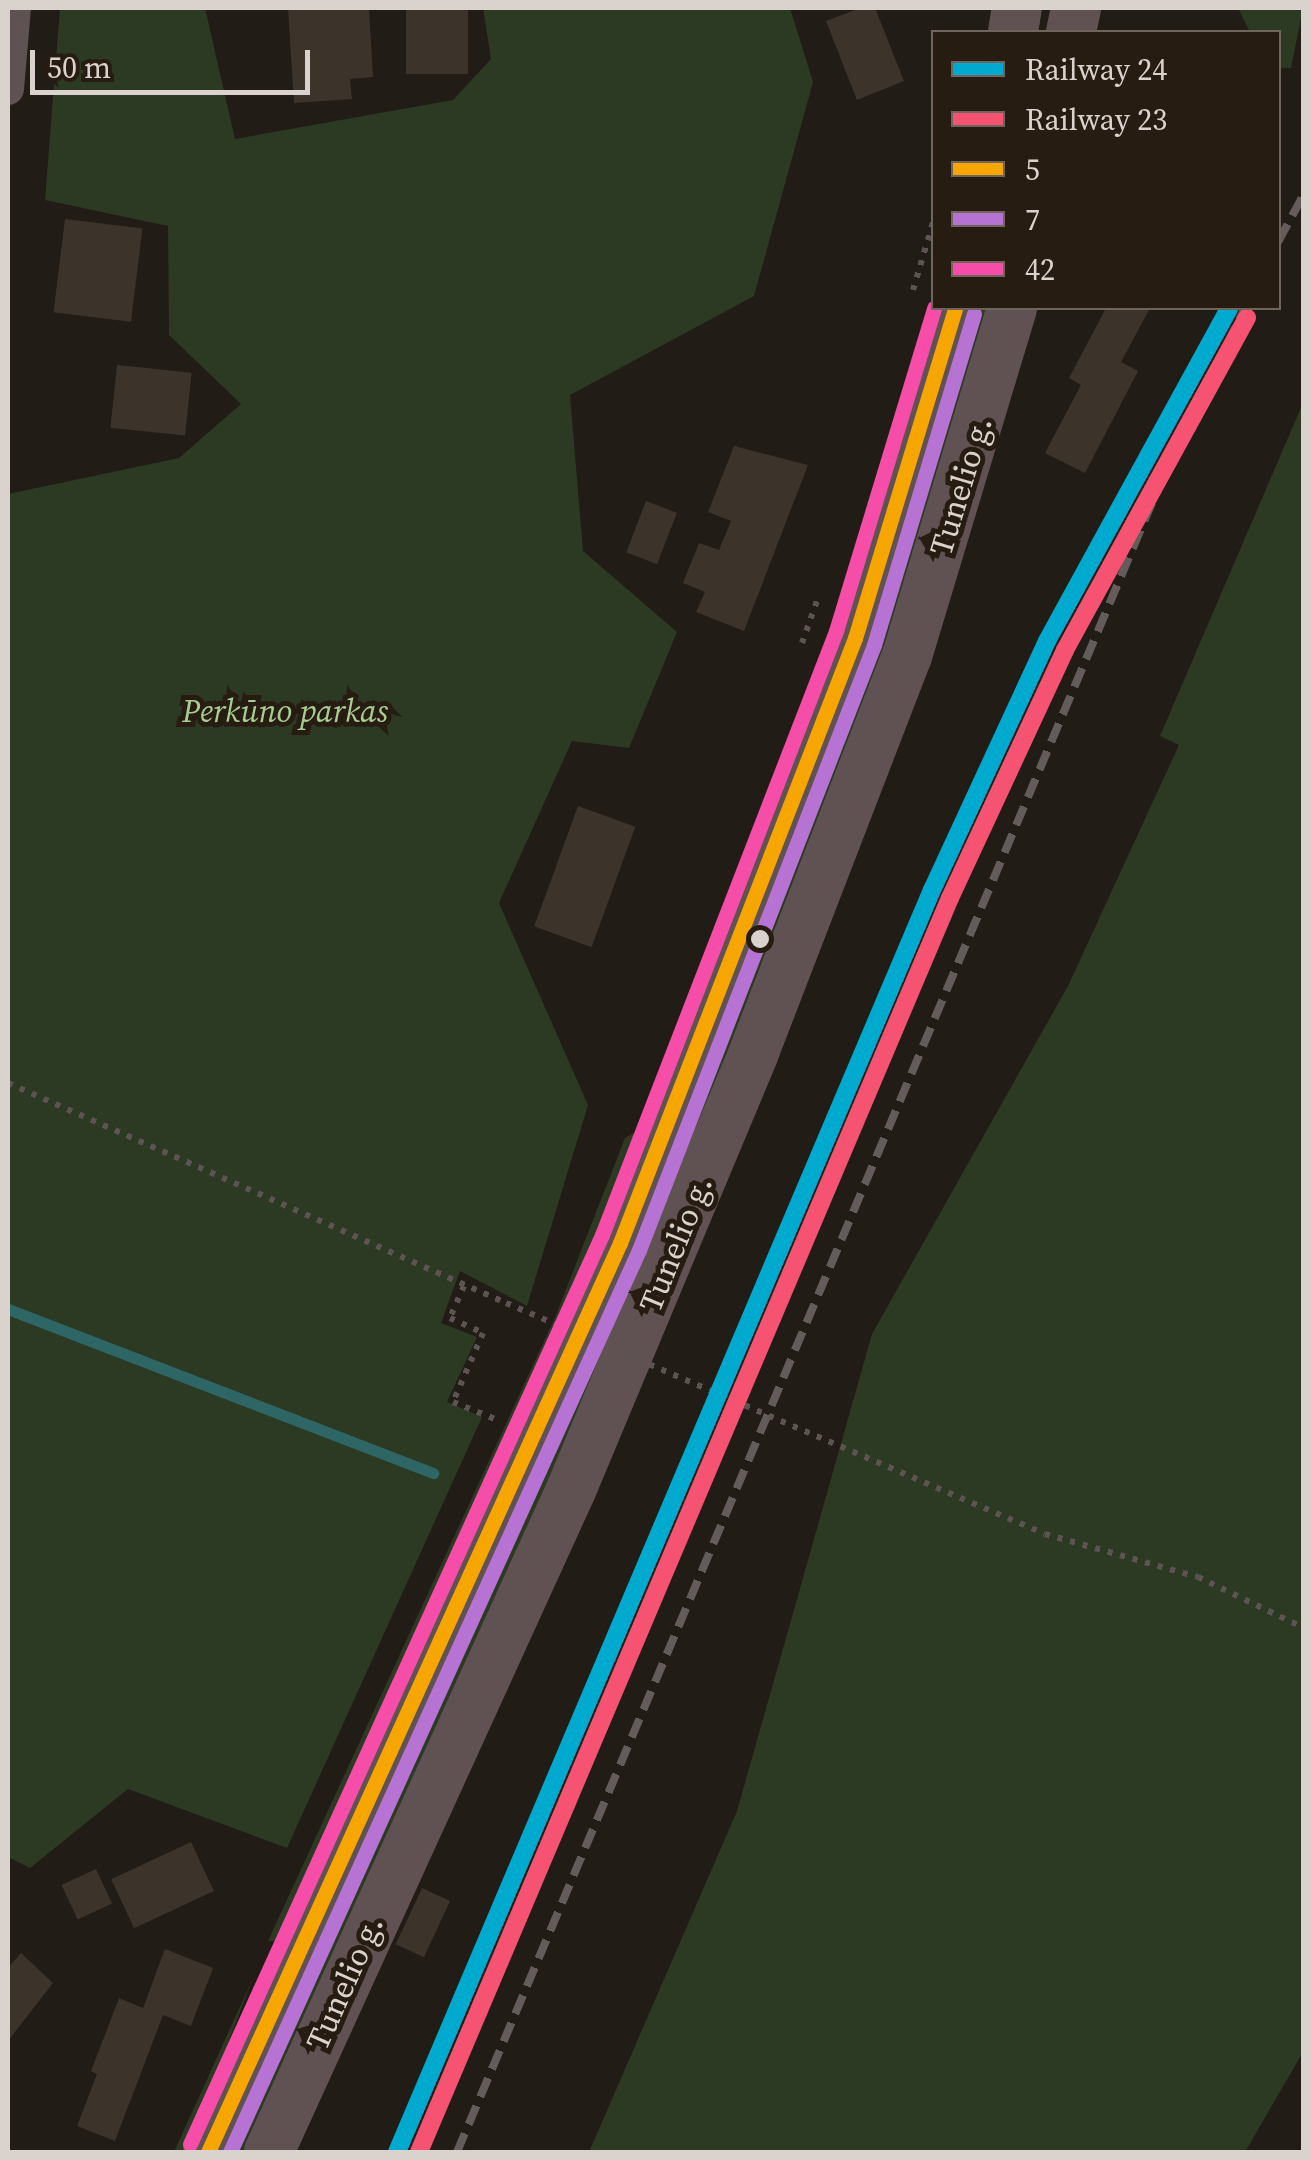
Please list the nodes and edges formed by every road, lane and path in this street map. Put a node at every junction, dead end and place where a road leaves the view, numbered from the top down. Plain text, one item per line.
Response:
1 (15, 8) edge
2 (8, 89) edge
3 (931, 308) edge
4 (1011, 310) edge
5 (823, 584) dead end
6 (797, 658) dead end
7 (8, 1083) edge
8 (464, 1286) junction
9 (545, 1308) dead end
10 (538, 1324) dead end
11 (503, 1404) dead end
12 (496, 1420) junction
13 (488, 1438) dead end
14 (1304, 1628) edge
15 (208, 2152) edge
16 (269, 2152) edge

1 - 2 street
3 - 15 main road, Tunelio g.
4 - 16 main road, Tunelio g.
5 - 6 path
7 - 8 path
8 - 12 path
8 - 14 path, bridge
9 - 10 path
11 - 12 path
12 - 13 path

